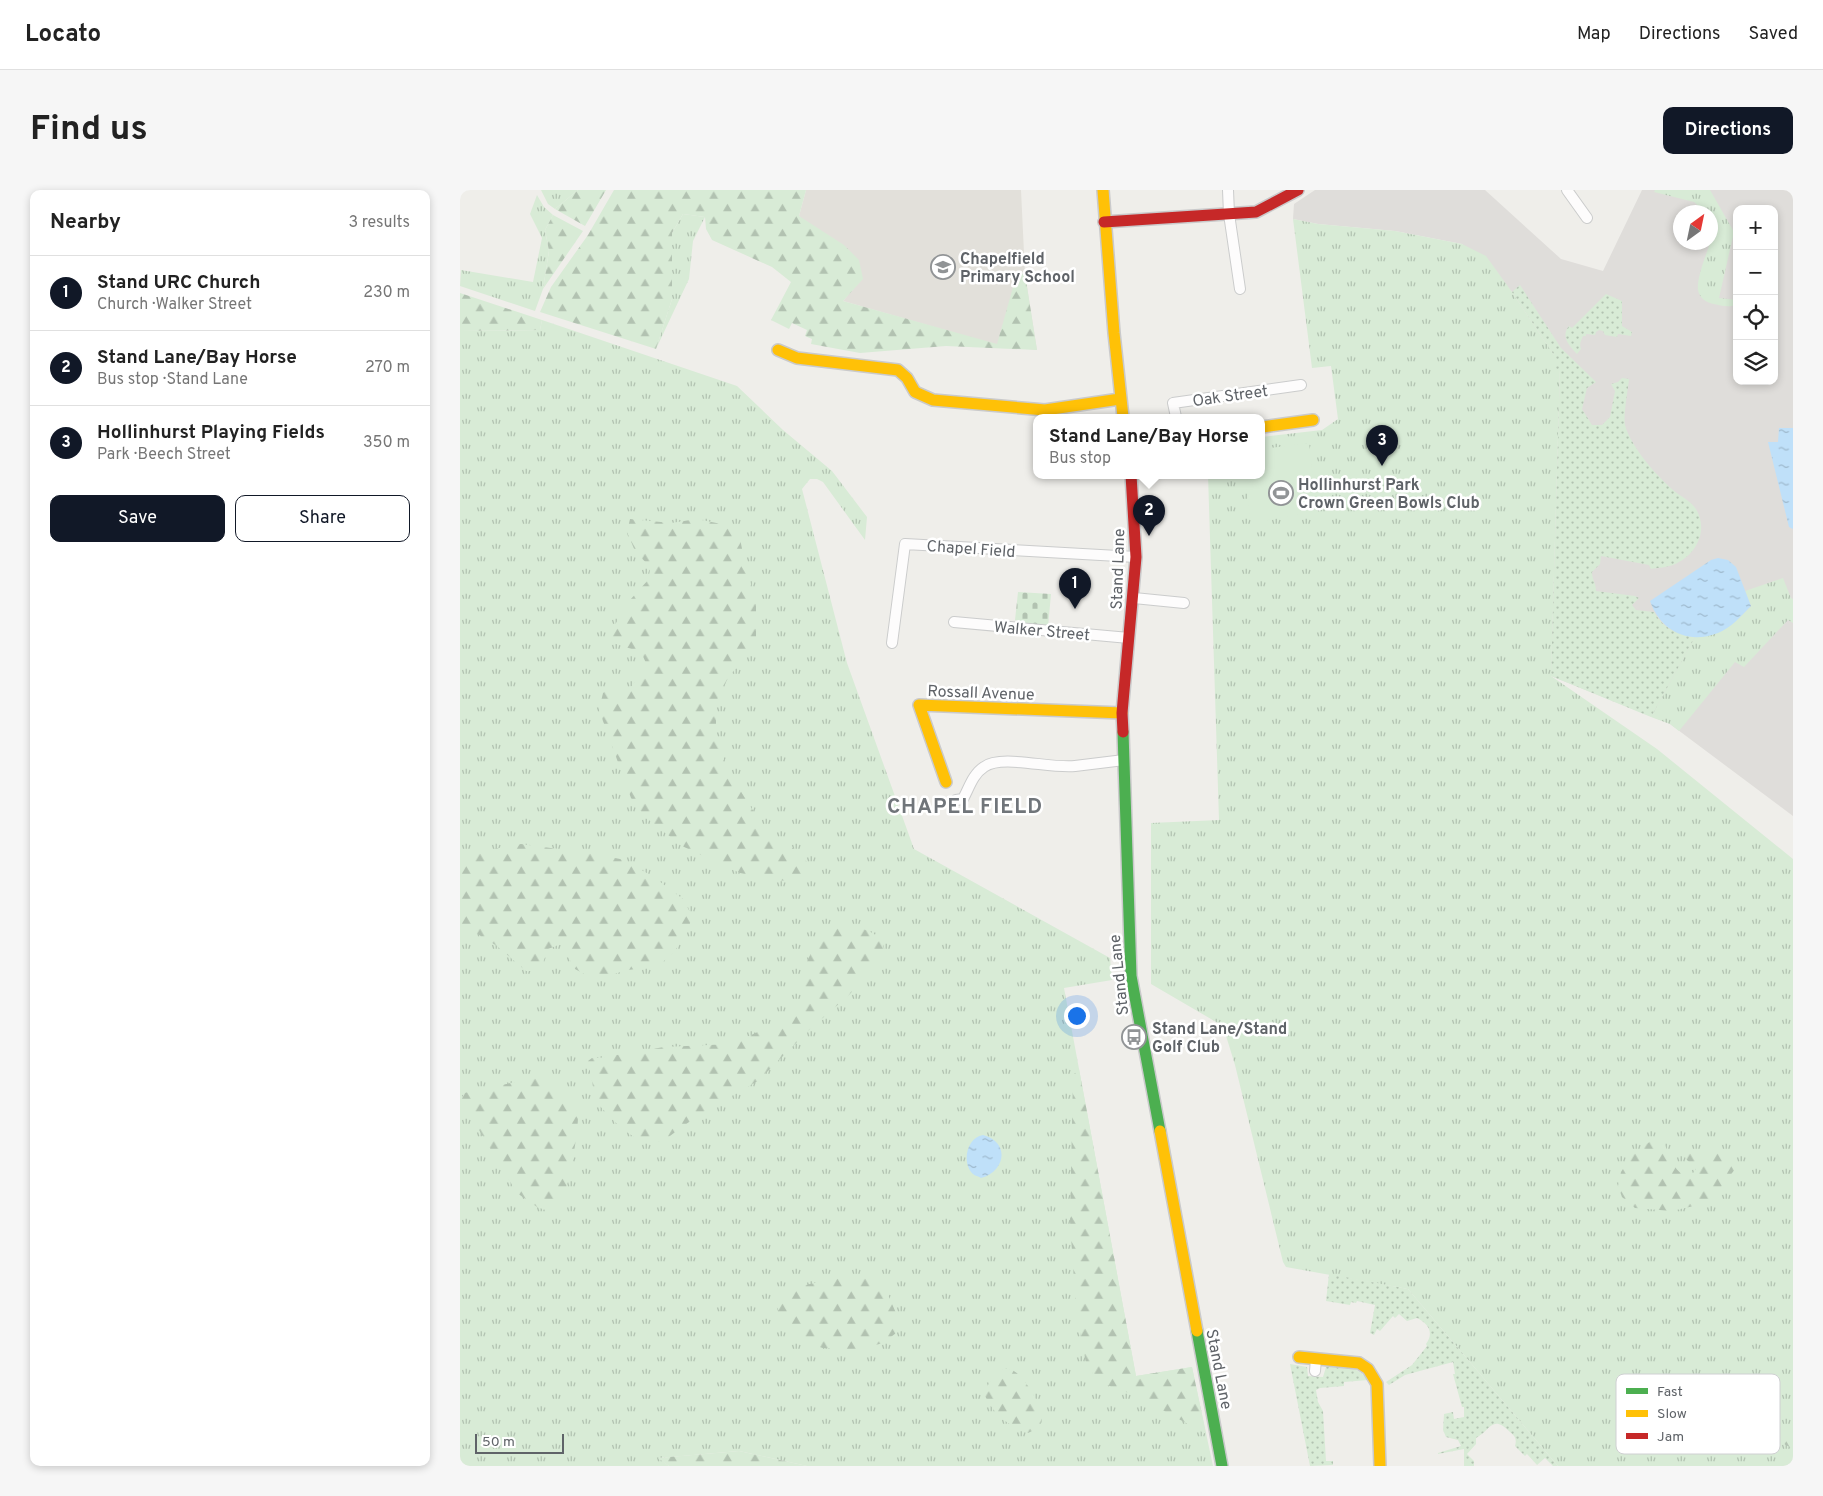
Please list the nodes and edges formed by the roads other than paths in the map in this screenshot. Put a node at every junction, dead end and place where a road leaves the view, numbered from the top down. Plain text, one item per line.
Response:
1 (1103, 190) edge
2 (1228, 190) edge
3 (1298, 190) edge
4 (1567, 190) edge
5 (1229, 214) junction
6 (1588, 218) dead end
7 (1104, 222) junction
8 (1240, 289) dead end
9 (778, 350) dead end
10 (1302, 385) dead end
11 (1120, 399) junction
12 (1122, 414) edge
13 (1176, 414) edge
14 (1313, 420) dead end
15 (1265, 427) edge
16 (1131, 479) edge
17 (1136, 557) junction
18 (1134, 598) junction
19 (1184, 603) dead end
20 (954, 622) dead end
21 (1129, 638) junction
22 (892, 643) dead end
23 (1122, 712) junction
24 (1124, 760) junction
25 (946, 782) dead end
26 (956, 800) dead end
27 (1299, 1357) dead end
28 (1316, 1359) junction
29 (1315, 1372) dead end
30 (1222, 1466) edge
31 (1380, 1466) edge

1 - 7 street
2 - 5 street
3 - 5 street
4 - 6 street
5 - 7 street
5 - 8 street
7 - 11 street
9 - 11 street
10 - 13 street, Oak Street
11 - 12 street
14 - 15 street
16 - 17 street, Stand Lane
17 - 18 street, Stand Lane
17 - 22 street, Chapel Field
18 - 19 street
18 - 21 street, Stand Lane
20 - 21 street, Walker Street
21 - 23 street, Stand Lane
23 - 24 street, Stand Lane
23 - 25 street, Rossall Avenue
24 - 26 street
24 - 30 street, Stand Lane
27 - 28 street
28 - 29 street
28 - 31 street

